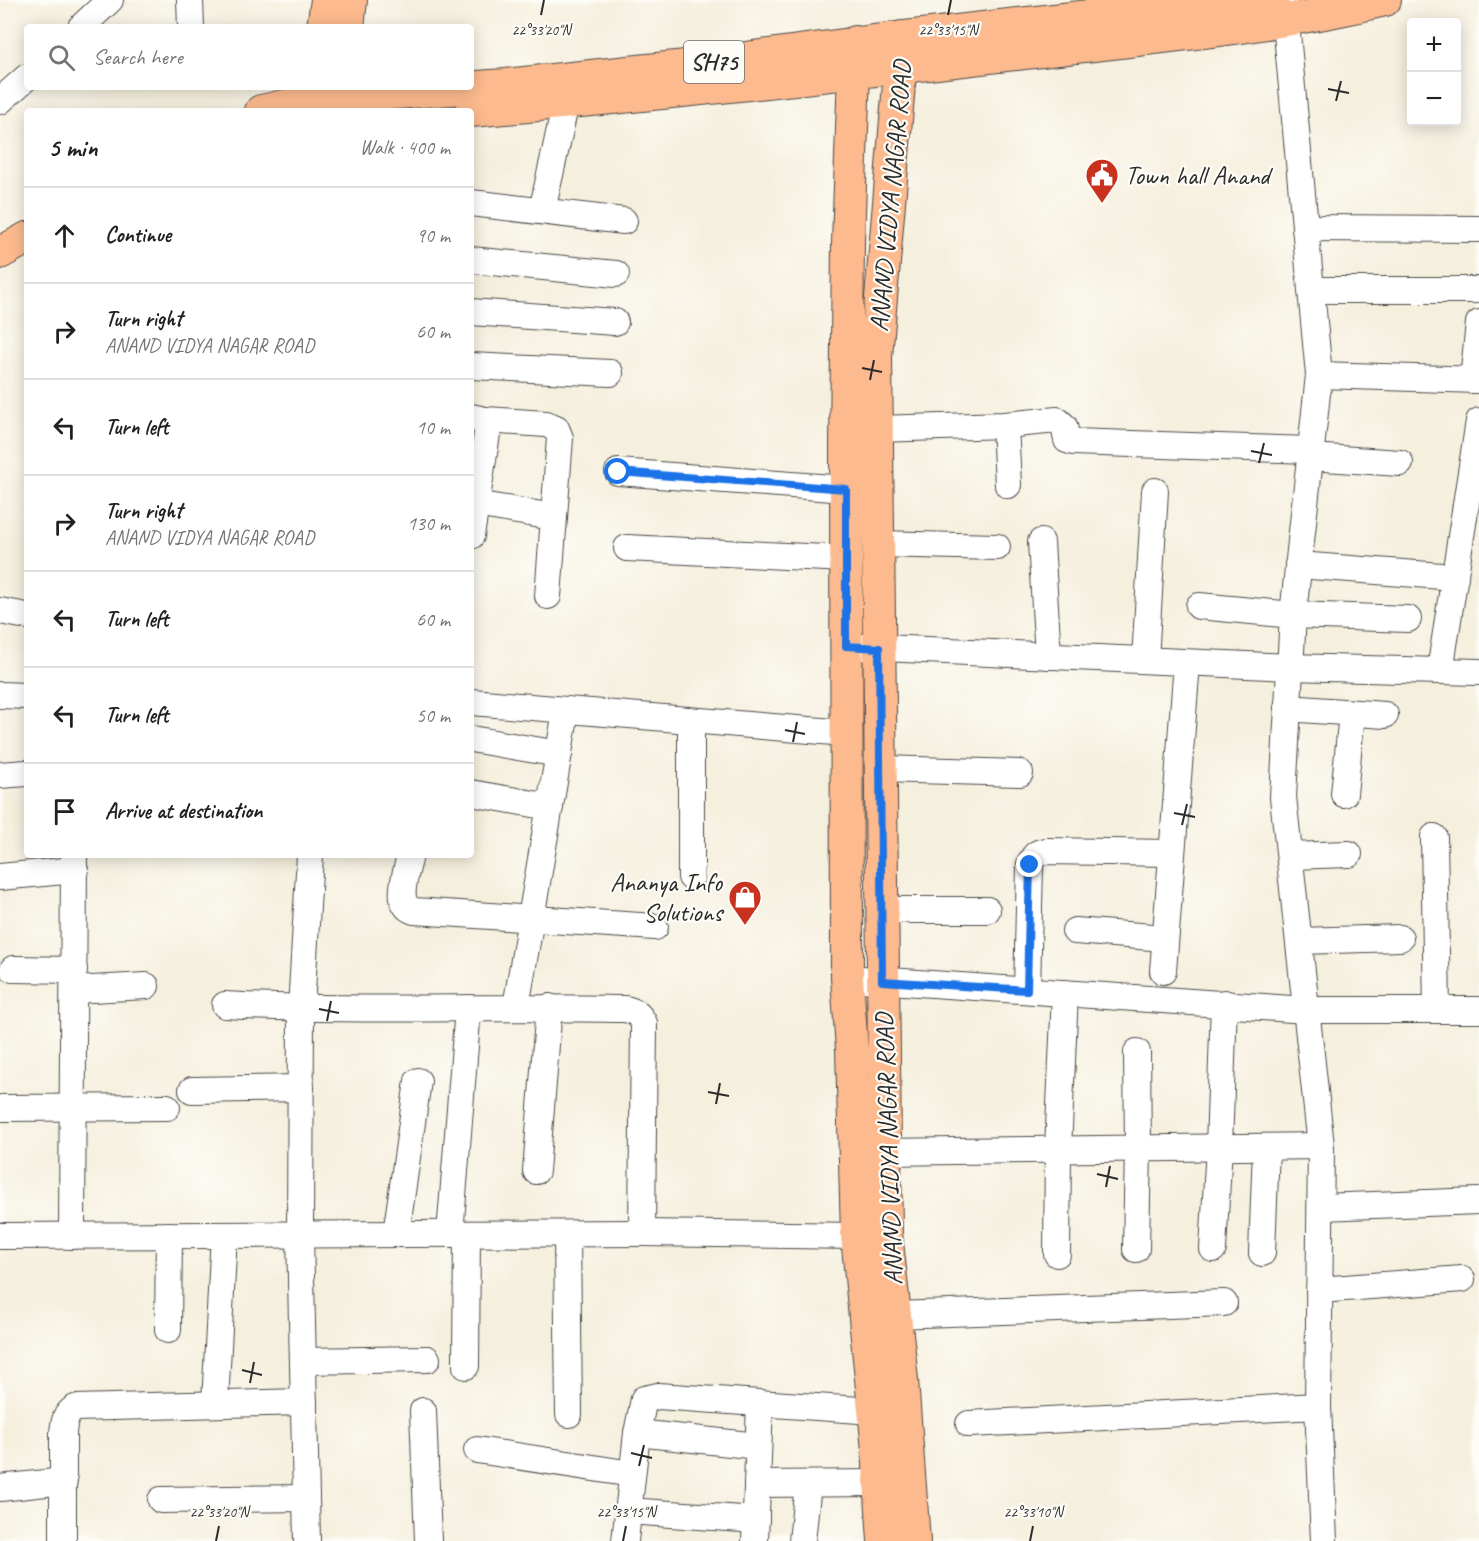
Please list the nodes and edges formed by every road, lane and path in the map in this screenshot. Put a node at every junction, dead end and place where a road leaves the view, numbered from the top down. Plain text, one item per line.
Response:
1 (110, 0) edge
2 (190, 0) edge
3 (327, 0) edge
4 (351, 0) edge
5 (1385, 0) edge
6 (1132, 5) edge
7 (1281, 7) edge
8 (84, 24) edge
9 (191, 24) edge
10 (323, 24) edge
11 (348, 24) edge
12 (903, 37) junction
13 (854, 57) junction
14 (900, 68) junction
15 (24, 80) edge
16 (474, 87) edge
17 (441, 90) edge
18 (327, 99) edge
19 (0, 101) edge
20 (566, 102) junction
21 (278, 108) edge
22 (474, 111) edge
23 (474, 203) edge
24 (542, 212) junction
25 (24, 217) edge
26 (624, 221) dead end
27 (1305, 228) junction
28 (1479, 229) edge
29 (0, 230) edge
30 (24, 240) edge
31 (0, 253) edge
32 (474, 260) edge
33 (616, 274) dead end
34 (1311, 290) junction
35 (1479, 290) edge
36 (474, 312) edge
37 (615, 322) dead end
38 (1479, 323) edge
39 (474, 366) edge
40 (610, 373) dead end
41 (1319, 375) junction
42 (1476, 380) edge
43 (478, 419) edge
44 (1479, 421) edge
45 (1005, 425) junction
46 (877, 429) junction
47 (1310, 453) junction
48 (1400, 463) dead end
49 (618, 472) dead end
50 (1008, 485) dead end
51 (846, 489) junction
52 (1155, 491) dead end
53 (474, 510) edge
54 (554, 517) junction
55 (474, 522) edge
56 (1041, 542) dead end
57 (878, 544) junction
58 (997, 547) dead end
59 (627, 548) dead end
60 (846, 559) junction
61 (1298, 565) junction
62 (1455, 577) junction
63 (548, 596) dead end
64 (1198, 606) dead end
65 (0, 611) edge
66 (24, 615) edge
67 (1293, 615) junction
68 (1408, 619) dead end
69 (846, 646) junction
70 (879, 648) junction
71 (1048, 656) junction
72 (1145, 660) junction
73 (1187, 663) junction
74 (1289, 668) junction
75 (1440, 671) junction
76 (1479, 672) edge
77 (0, 695) edge
78 (24, 696) edge
79 (474, 702) edge
80 (1287, 708) junction
81 (566, 711) junction
82 (1352, 713) junction
83 (1385, 715) dead end
84 (691, 721) junction
85 (846, 733) junction
86 (474, 740) edge
87 (559, 754) junction
88 (881, 769) junction
89 (24, 772) edge
90 (1020, 773) dead end
91 (0, 775) edge
92 (474, 794) edge
93 (1344, 794) dead end
94 (550, 807) junction
95 (1434, 837) dead end
96 (1171, 853) junction
97 (1349, 854) dead end
98 (1290, 856) junction
99 (310, 858) edge
100 (409, 858) edge
101 (75, 862) edge
102 (0, 877) edge
103 (691, 877) dead end
104 (882, 910) junction
105 (987, 910) dead end
106 (531, 920) junction
107 (655, 927) dead end
108 (1076, 931) dead end
109 (1165, 938) junction
110 (1400, 938) dead end
111 (1299, 940) junction
112 (13, 969) dead end
113 (1162, 971) dead end
114 (847, 978) junction
115 (74, 980) junction
116 (882, 981) junction
117 (146, 986) dead end
118 (1027, 990) junction
119 (1065, 993) junction
120 (1224, 1003) junction
121 (225, 1005) dead end
122 (516, 1007) junction
123 (549, 1007) junction
124 (468, 1008) junction
125 (302, 1009) junction
126 (1305, 1010) junction
127 (1437, 1010) junction
128 (1479, 1010) edge
129 (1137, 1052) dead end
130 (418, 1081) dead end
131 (301, 1088) junction
132 (192, 1090) dead end
133 (167, 1107) dead end
134 (1, 1108) edge
135 (73, 1108) junction
136 (1321, 1146) junction
137 (1219, 1147) junction
138 (1266, 1147) junction
139 (1138, 1148) junction
140 (1058, 1150) junction
141 (885, 1152) junction
142 (536, 1171) dead end
143 (1479, 1201) edge
144 (1321, 1207) junction
145 (642, 1233) junction
146 (396, 1234) junction
147 (458, 1234) junction
148 (567, 1234) junction
149 (169, 1235) junction
150 (224, 1235) junction
151 (300, 1235) junction
152 (871, 1235) junction
153 (0, 1236) edge
154 (72, 1236) junction
155 (1136, 1249) dead end
156 (1213, 1249) dead end
157 (1262, 1253) dead end
158 (1057, 1254) dead end
159 (1462, 1280) dead end
160 (1319, 1290) junction
161 (1224, 1303) dead end
162 (894, 1315) junction
163 (168, 1330) dead end
164 (427, 1359) dead end
165 (303, 1361) junction
166 (466, 1366) dead end
167 (304, 1402) junction
168 (215, 1403) junction
169 (760, 1403) junction
170 (1318, 1406) junction
171 (423, 1411) dead end
172 (874, 1411) junction
173 (569, 1414) dead end
174 (969, 1424) dead end
175 (637, 1433) junction
176 (758, 1446) junction
177 (477, 1450) dead end
178 (632, 1474) junction
179 (64, 1481) junction
180 (880, 1483) junction
181 (757, 1484) junction
182 (808, 1484) junction
183 (0, 1488) edge
184 (306, 1498) junction
185 (161, 1500) dead end
186 (628, 1511) junction
187 (755, 1531) edge
188 (63, 1541) edge
189 (307, 1541) edge
190 (428, 1541) edge
191 (625, 1541) edge
192 (802, 1541) edge
193 (884, 1541) edge
194 (914, 1541) edge
195 (1324, 1541) edge

1 - 8 street
2 - 9 street
3 - 10 main road
4 - 11 main road
5 - 7 main road, SH75
6 - 7 main road, SH75
6 - 12 main road, SH75
7 - 14 main road, SH75
7 - 27 street
12 - 13 main road, SH75
12 - 14 main road, ANAND VIDYA NAGAR ROAD
13 - 14 main road, SH75
13 - 16 main road, SH75
13 - 20 main road, SH75
13 - 51 main road, ANAND VIDYA NAGAR ROAD
14 - 46 main road, ANAND VIDYA NAGAR ROAD
15 - 19 street
17 - 18 main road, SH75
18 - 21 main road
20 - 22 main road, SH75
20 - 24 street
23 - 24 street
24 - 26 street
25 - 29 main road
27 - 28 street
27 - 34 street
30 - 31 main road
32 - 33 street
34 - 35 street
34 - 41 street
36 - 37 street
38 - 42 street
39 - 40 street
41 - 42 street
41 - 47 street
43 - 53 street
43 - 54 street
44 - 62 street
45 - 46 street
45 - 47 street
45 - 50 street
46 - 57 main road, ANAND VIDYA NAGAR ROAD
47 - 48 street
47 - 61 street
49 - 51 street
51 - 60 main road, ANAND VIDYA NAGAR ROAD
52 - 72 street
54 - 55 street
54 - 63 street
56 - 71 street
57 - 58 street
57 - 70 main road, ANAND VIDYA NAGAR ROAD
59 - 60 street
60 - 69 main road, ANAND VIDYA NAGAR ROAD
61 - 62 street
61 - 67 street
62 - 75 street
64 - 67 street
65 - 66 street
67 - 68 street
67 - 74 street
69 - 70 street
69 - 85 main road, ANAND VIDYA NAGAR ROAD
70 - 71 street
70 - 88 main road, ANAND VIDYA NAGAR ROAD
71 - 72 street
72 - 73 street
73 - 74 street
73 - 96 street
74 - 75 street
74 - 80 street
75 - 76 street
77 - 78 street
79 - 81 street
80 - 82 street
80 - 98 street
81 - 84 street
81 - 87 street
82 - 83 street
82 - 93 street
84 - 85 street
84 - 103 street
85 - 114 main road, ANAND VIDYA NAGAR ROAD
86 - 87 street
87 - 94 street
88 - 90 street
88 - 104 main road, ANAND VIDYA NAGAR ROAD
89 - 91 street
92 - 94 street
94 - 106 street
95 - 127 street
96 - 109 street
96 - 118 street
97 - 98 street
98 - 111 street
99 - 125 street
100 - 106 street
101 - 102 street
101 - 115 street
104 - 105 street
104 - 116 main road, ANAND VIDYA NAGAR ROAD
106 - 107 street
106 - 122 street
108 - 109 street
109 - 113 street
110 - 111 street
111 - 126 street
112 - 115 street
114 - 116 street
114 - 152 main road, ANAND VIDYA NAGAR ROAD
115 - 117 street
115 - 135 street
116 - 118 street
116 - 141 main road, ANAND VIDYA NAGAR ROAD
118 - 119 street
119 - 120 street
119 - 140 street
120 - 126 street
120 - 137 street
121 - 125 street
122 - 123 street
122 - 124 street
123 - 142 street
123 - 145 street
124 - 125 street
124 - 147 street
125 - 131 street
126 - 127 street
126 - 136 street
127 - 128 street
129 - 139 street
130 - 146 street
131 - 132 street
131 - 151 street
133 - 135 street
134 - 135 street
135 - 154 street
136 - 138 street
136 - 144 street
137 - 138 street
137 - 139 street
137 - 156 street
138 - 157 street
139 - 140 street
139 - 155 street
140 - 141 street
140 - 158 street
141 - 152 main road, ANAND VIDYA NAGAR ROAD
143 - 144 street
144 - 160 street
145 - 148 street
145 - 152 street
146 - 147 street
146 - 151 street
147 - 148 street
147 - 166 street
148 - 173 street
149 - 150 street
149 - 154 street
149 - 163 street
150 - 151 street
150 - 168 street
151 - 165 street
152 - 162 main road, ANAND VIDYA NAGAR ROAD
152 - 172 main road, ANAND VIDYA NAGAR ROAD
153 - 154 street
159 - 160 street
160 - 170 street
161 - 162 street
162 - 194 main road, ANAND VIDYA NAGAR ROAD
164 - 165 street
165 - 167 street
167 - 168 street
167 - 184 street
168 - 179 street
169 - 172 street
169 - 175 street
169 - 176 street
170 - 174 street
170 - 195 street
171 - 190 street
172 - 180 main road, ANAND VIDYA NAGAR ROAD
175 - 176 street
175 - 178 street
176 - 181 street
177 - 178 street
178 - 186 street
179 - 183 street
179 - 188 street
180 - 182 street
180 - 193 main road, ANAND VIDYA NAGAR ROAD
181 - 182 street
181 - 187 street
182 - 192 street
184 - 185 street
184 - 189 street
186 - 187 street
186 - 191 street

